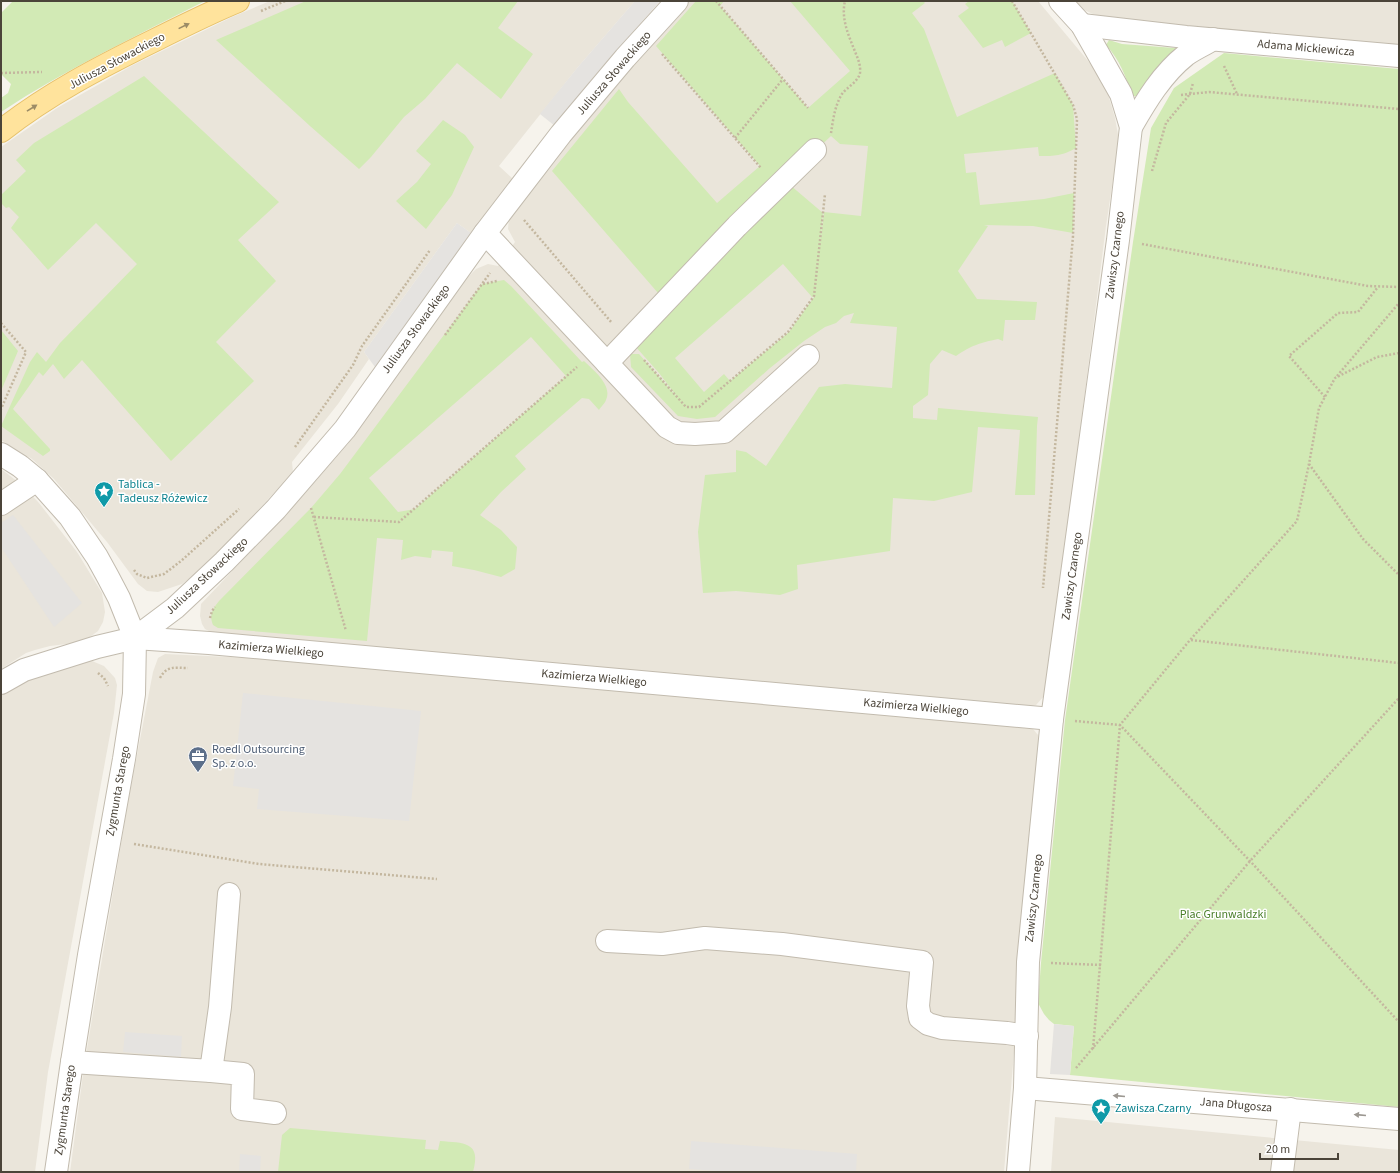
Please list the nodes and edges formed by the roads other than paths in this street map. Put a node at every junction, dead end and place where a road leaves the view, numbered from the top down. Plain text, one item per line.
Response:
1 (238, 1) edge
2 (677, 1) edge
3 (1060, 1) edge
4 (1082, 25) junction
5 (1213, 39) junction
6 (1399, 56) edge
7 (1131, 127) junction
8 (1, 131) edge
9 (823, 143) road end
10 (485, 233) junction
11 (808, 356) dead end
12 (601, 357) junction
13 (1, 454) edge
14 (37, 480) junction
15 (1, 504) edge
16 (135, 638) junction
17 (1, 683) edge
18 (1052, 719) junction
19 (229, 894) dead end
20 (607, 941) dead end
21 (1027, 1036) junction
22 (72, 1062) junction
23 (211, 1071) junction
24 (1025, 1088) junction
25 (1290, 1110) junction
26 (275, 1113) dead end
27 (1399, 1119) edge
28 (56, 1172) edge
29 (1018, 1172) edge
30 (1282, 1172) edge

8 -> 1 main road, Juliusza Słowackiego
2 - 10 street, Juliusza Słowackiego
3 - 4 street, Zawiszy Czarnego
4 - 5 street, Adama Mickiewicza
4 - 7 street, Zawiszy Czarnego
5 - 6 street, Adama Mickiewicza
5 - 7 street
7 - 18 street, Zawiszy Czarnego
9 - 12 street
10 - 12 street
10 - 16 street, Juliusza Słowackiego
11 - 12 street
13 - 14 street, Zygmunta Starego
14 - 15 street
14 - 16 street, Zygmunta Starego
16 - 17 street
16 - 18 street, Kazimierza Wielkiego
16 - 22 street, Zygmunta Starego
18 - 21 street, Zawiszy Czarnego
19 - 23 street
20 - 21 street
21 - 24 street, Zawiszy Czarnego
22 - 23 street
22 - 28 street, Zygmunta Starego
23 - 26 street
25 -> 24 street, Jana Długosza
24 - 29 street, Zawiszy Czarnego
27 -> 25 street, Jana Długosza
25 - 30 street

